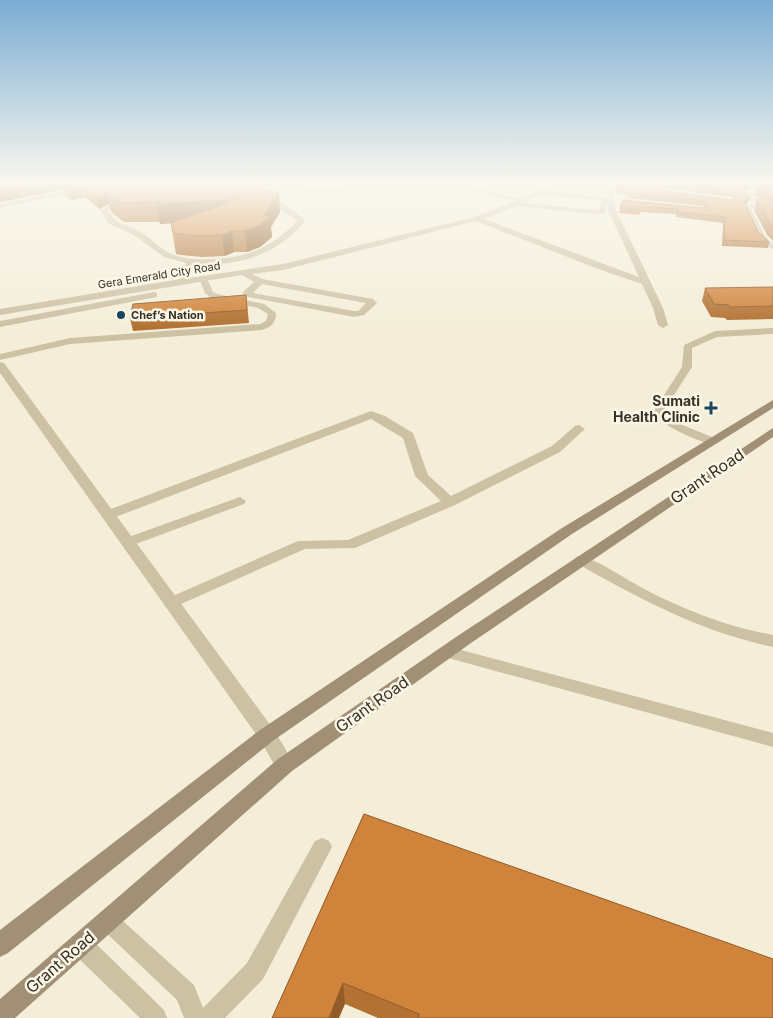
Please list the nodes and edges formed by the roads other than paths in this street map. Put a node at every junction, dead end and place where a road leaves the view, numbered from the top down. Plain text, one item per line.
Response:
1 (136, 233) edge
2 (292, 233) edge
3 (419, 233) edge
4 (513, 233) edge
5 (623, 233) edge
6 (760, 233) edge
7 (773, 248) edge
8 (191, 262) junction
9 (244, 273) junction
10 (203, 278) junction
11 (184, 281) junction
12 (260, 281) junction
13 (646, 282) junction
14 (123, 291) junction
15 (179, 291) dead end
16 (133, 302) junction
17 (0, 312) edge
18 (0, 324) edge
19 (663, 325) dead end
20 (773, 331) edge
21 (0, 357) edge
22 (0, 365) edge
23 (773, 403) edge
24 (579, 429) dead end
25 (773, 432) edge
26 (714, 441) junction
27 (240, 500) dead end
28 (450, 502) junction
29 (108, 515) junction
30 (128, 542) junction
31 (581, 560) junction
32 (172, 603) junction
33 (773, 641) edge
34 (446, 652) junction
35 (267, 735) junction
36 (773, 740) edge
37 (285, 765) junction
38 (322, 847) dead end
39 (107, 920) junction
40 (80, 944) junction
41 (0, 945) edge
42 (0, 1015) edge
43 (156, 1018) edge
44 (195, 1018) edge
45 (209, 1018) edge

1 - 8 street
2 - 8 street
3 - 9 street, Gera Emerald City Road
4 - 13 street
5 - 13 street
6 - 7 lane
8 - 11 street
9 - 10 street, Gera Emerald City Road
9 - 12 street
10 - 11 street, Gera Emerald City Road
10 - 21 lane
11 - 14 street, Gera Emerald City Road
12 - 12 street
13 - 19 street
14 - 16 street
14 - 17 street, Gera Emerald City Road
15 - 16 street
16 - 18 street
20 - 26 lane
22 - 29 street
23 - 26 main road, Grant Road
24 - 28 street
25 - 31 main road, Grant Road
26 - 35 main road, Grant Road
27 - 30 lane
28 - 29 street
28 - 32 street
29 - 30 street
30 - 32 street
31 - 33 lane
31 - 34 main road, Grant Road
32 - 35 street
34 - 36 lane
34 - 37 main road, Grant Road
35 - 37 street
35 - 41 main road, Grant Road
37 - 39 main road, Grant Road
38 - 45 lane
39 - 40 main road, Grant Road
39 - 44 lane
40 - 42 main road, Grant Road
40 - 43 lane

